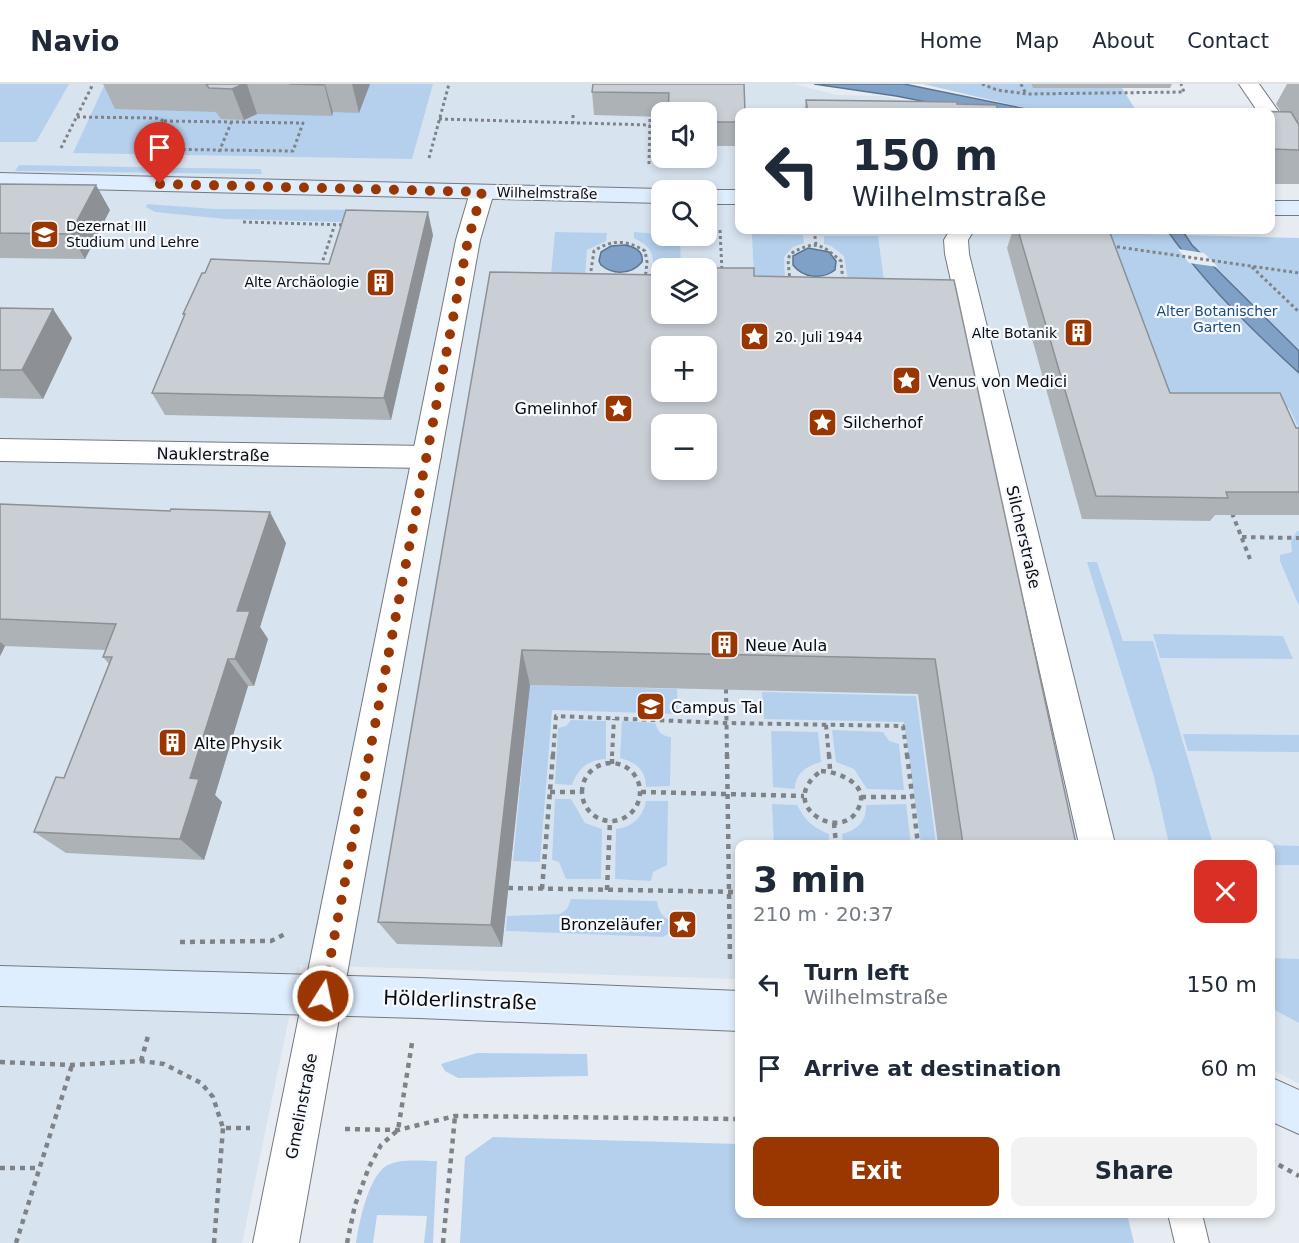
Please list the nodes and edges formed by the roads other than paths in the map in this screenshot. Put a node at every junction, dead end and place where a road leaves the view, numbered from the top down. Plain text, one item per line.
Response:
1 (1250, 84) edge
2 (1265, 108) edge
3 (0, 180) edge
4 (482, 192) junction
5 (651, 196) edge
6 (717, 197) edge
7 (735, 197) edge
8 (1275, 208) edge
9 (1299, 208) edge
10 (960, 234) edge
11 (0, 450) edge
12 (427, 457) junction
13 (1095, 840) edge
14 (0, 986) edge
15 (323, 996) junction
16 (735, 1011) edge
17 (1275, 1085) edge
18 (1275, 1101) edge
19 (1299, 1104) edge
20 (1299, 1113) edge
21 (1186, 1218) edge
22 (276, 1243) edge
23 (1192, 1243) edge

1 - 2 street
3 - 4 main road, Wilhelmstraße
4 - 5 main road, Wilhelmstraße
4 - 12 street, Gmelinstraße
6 - 7 main road
8 - 9 main road
10 - 13 street, Silcherstraße
11 - 12 street, Nauklerstraße
12 - 15 street, Gmelinstraße
14 - 15 main road, Hölderlinstraße
15 - 16 main road, Hölderlinstraße
15 - 22 street, Gmelinstraße
17 - 19 street
18 - 20 main road
21 - 23 lane

